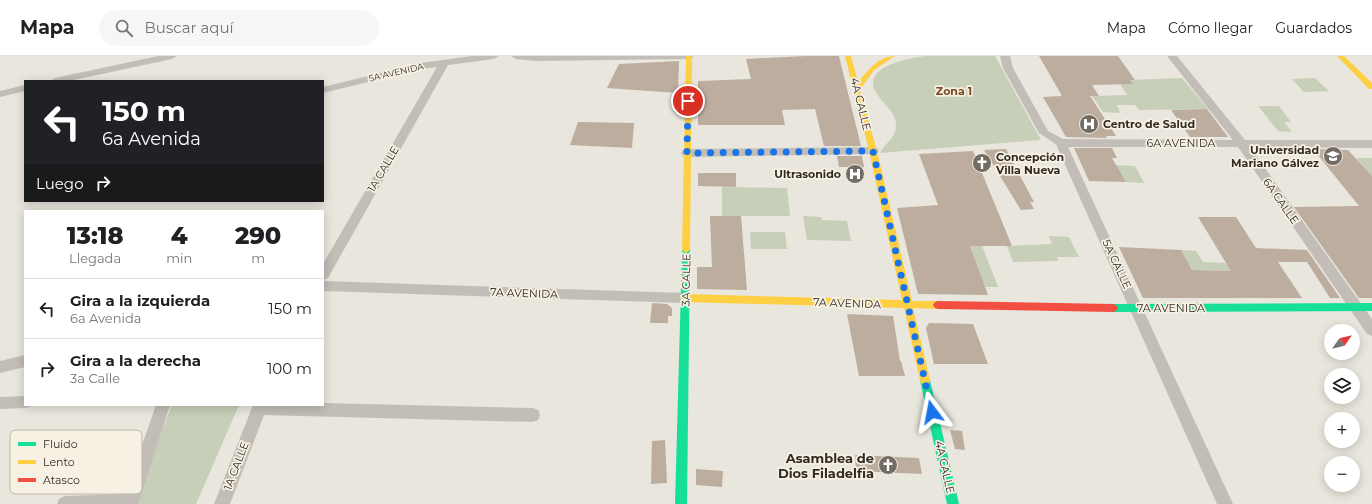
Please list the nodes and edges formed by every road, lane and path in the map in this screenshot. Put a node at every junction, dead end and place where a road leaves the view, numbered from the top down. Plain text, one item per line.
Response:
1 (172, 56) edge
2 (494, 56) edge
3 (516, 56) edge
4 (689, 56) edge
5 (848, 56) edge
6 (892, 56) edge
7 (1005, 56) edge
8 (1172, 56) edge
9 (1340, 56) edge
10 (444, 63) junction
11 (60, 80) edge
12 (1372, 87) edge
13 (24, 88) edge
14 (858, 88) junction
15 (324, 90) edge
16 (0, 94) edge
17 (1061, 143) junction
18 (1241, 143) junction
19 (1372, 144) edge
20 (873, 151) junction
21 (687, 153) junction
22 (324, 273) edge
23 (324, 286) edge
24 (685, 298) junction
25 (907, 304) junction
26 (1372, 307) edge
27 (1137, 308) junction
28 (1355, 308) junction
29 (1372, 330) edge
30 (24, 361) edge
31 (0, 367) edge
32 (24, 402) edge
33 (0, 404) edge
34 (163, 406) edge
35 (260, 406) edge
36 (533, 415) dead end
37 (142, 467) edge
38 (130, 503) edge
39 (64, 504) edge
40 (222, 504) edge
41 (681, 504) edge
42 (953, 504) edge
43 (1225, 504) edge

1 - 11 street
2 - 10 street, 5A AVENIDA
3 - 4 street
4 - 21 main road, 3A CALLE
5 - 14 main road, 4A CALLE
6 - 14 main road
7 - 17 street
8 - 18 street, 6A CALLE
9 - 12 main road
10 - 15 street, 5A AVENIDA
10 - 22 street, 1A CALLE
13 - 16 street
14 - 20 main road, 4A CALLE
17 - 18 street, 6A AVENIDA
17 - 27 street, 5A CALLE
18 - 19 street, 6A AVENIDA
18 - 28 street, 6A CALLE
20 - 21 street
20 - 25 main road, 4A CALLE
21 - 24 main road, 3A CALLE
23 - 24 street, 7A AVENIDA
24 - 25 main road, 7A AVENIDA
24 - 41 main road, 3A CALLE
25 - 27 main road, 7A AVENIDA
25 - 42 main road, 4A CALLE
26 - 28 main road, 7A AVENIDA
27 - 28 main road, 7A AVENIDA
27 - 43 street, 5A CALLE
28 - 29 street, 6A CALLE
30 - 31 street
32 - 33 street
34 - 37 street
35 - 36 street
35 - 40 street, 1A CALLE
38 - 39 street

